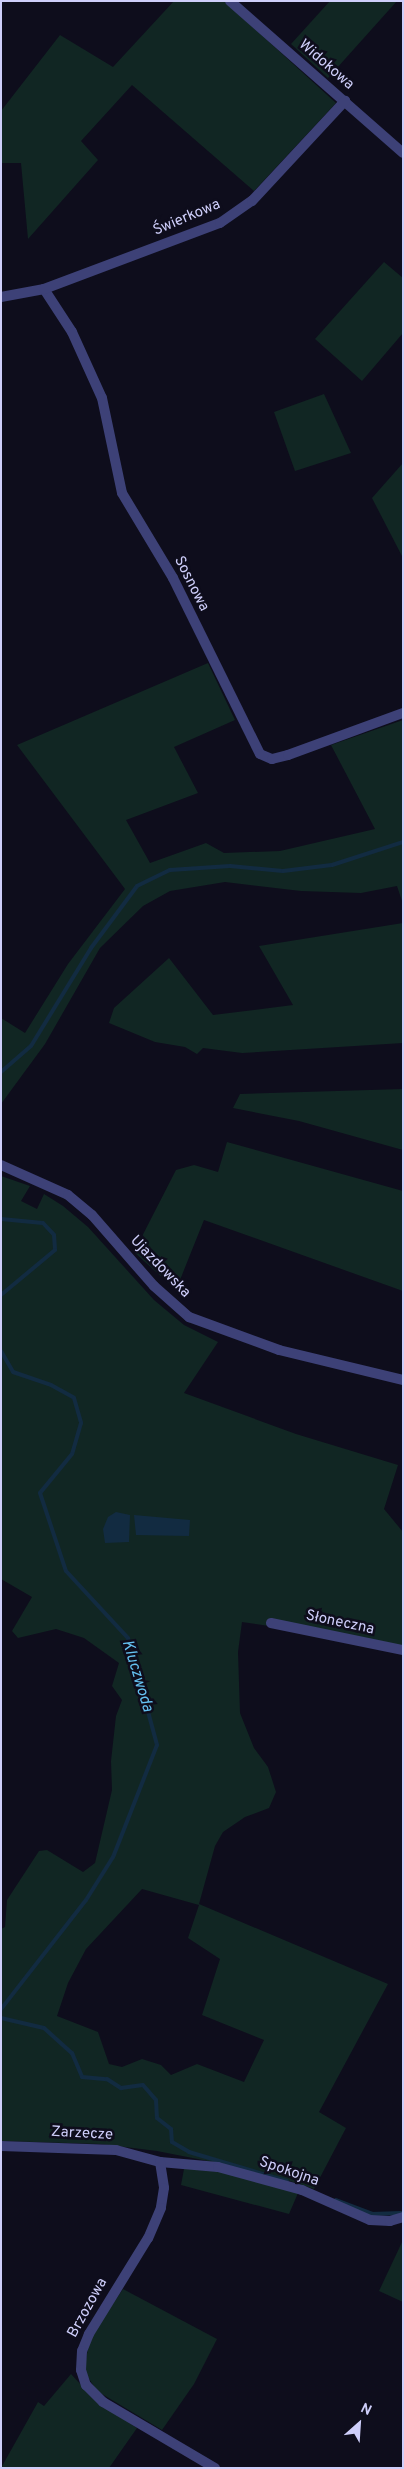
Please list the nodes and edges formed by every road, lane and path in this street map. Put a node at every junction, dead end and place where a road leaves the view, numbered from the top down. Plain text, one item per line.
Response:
1 (230, 1) edge
2 (345, 102) junction
3 (403, 153) edge
4 (44, 288) junction
5 (1, 297) edge
6 (403, 713) edge
7 (1, 1165) edge
8 (403, 1380) edge
9 (271, 1623) dead end
10 (403, 1650) edge
11 (1, 2146) edge
12 (160, 2162) junction
13 (403, 2217) edge
14 (215, 2468) edge

1 - 2 street, Widokowa
2 - 3 street, Widokowa
2 - 4 street, Świerkowa
4 - 5 street, Świerkowa
4 - 6 street, Sosnowa
7 - 8 street, Ujazdowska
9 - 10 street, Słoneczna
11 - 12 street, Zarzecze
12 - 13 street, Spokojna
12 - 14 street, Brzozowa

